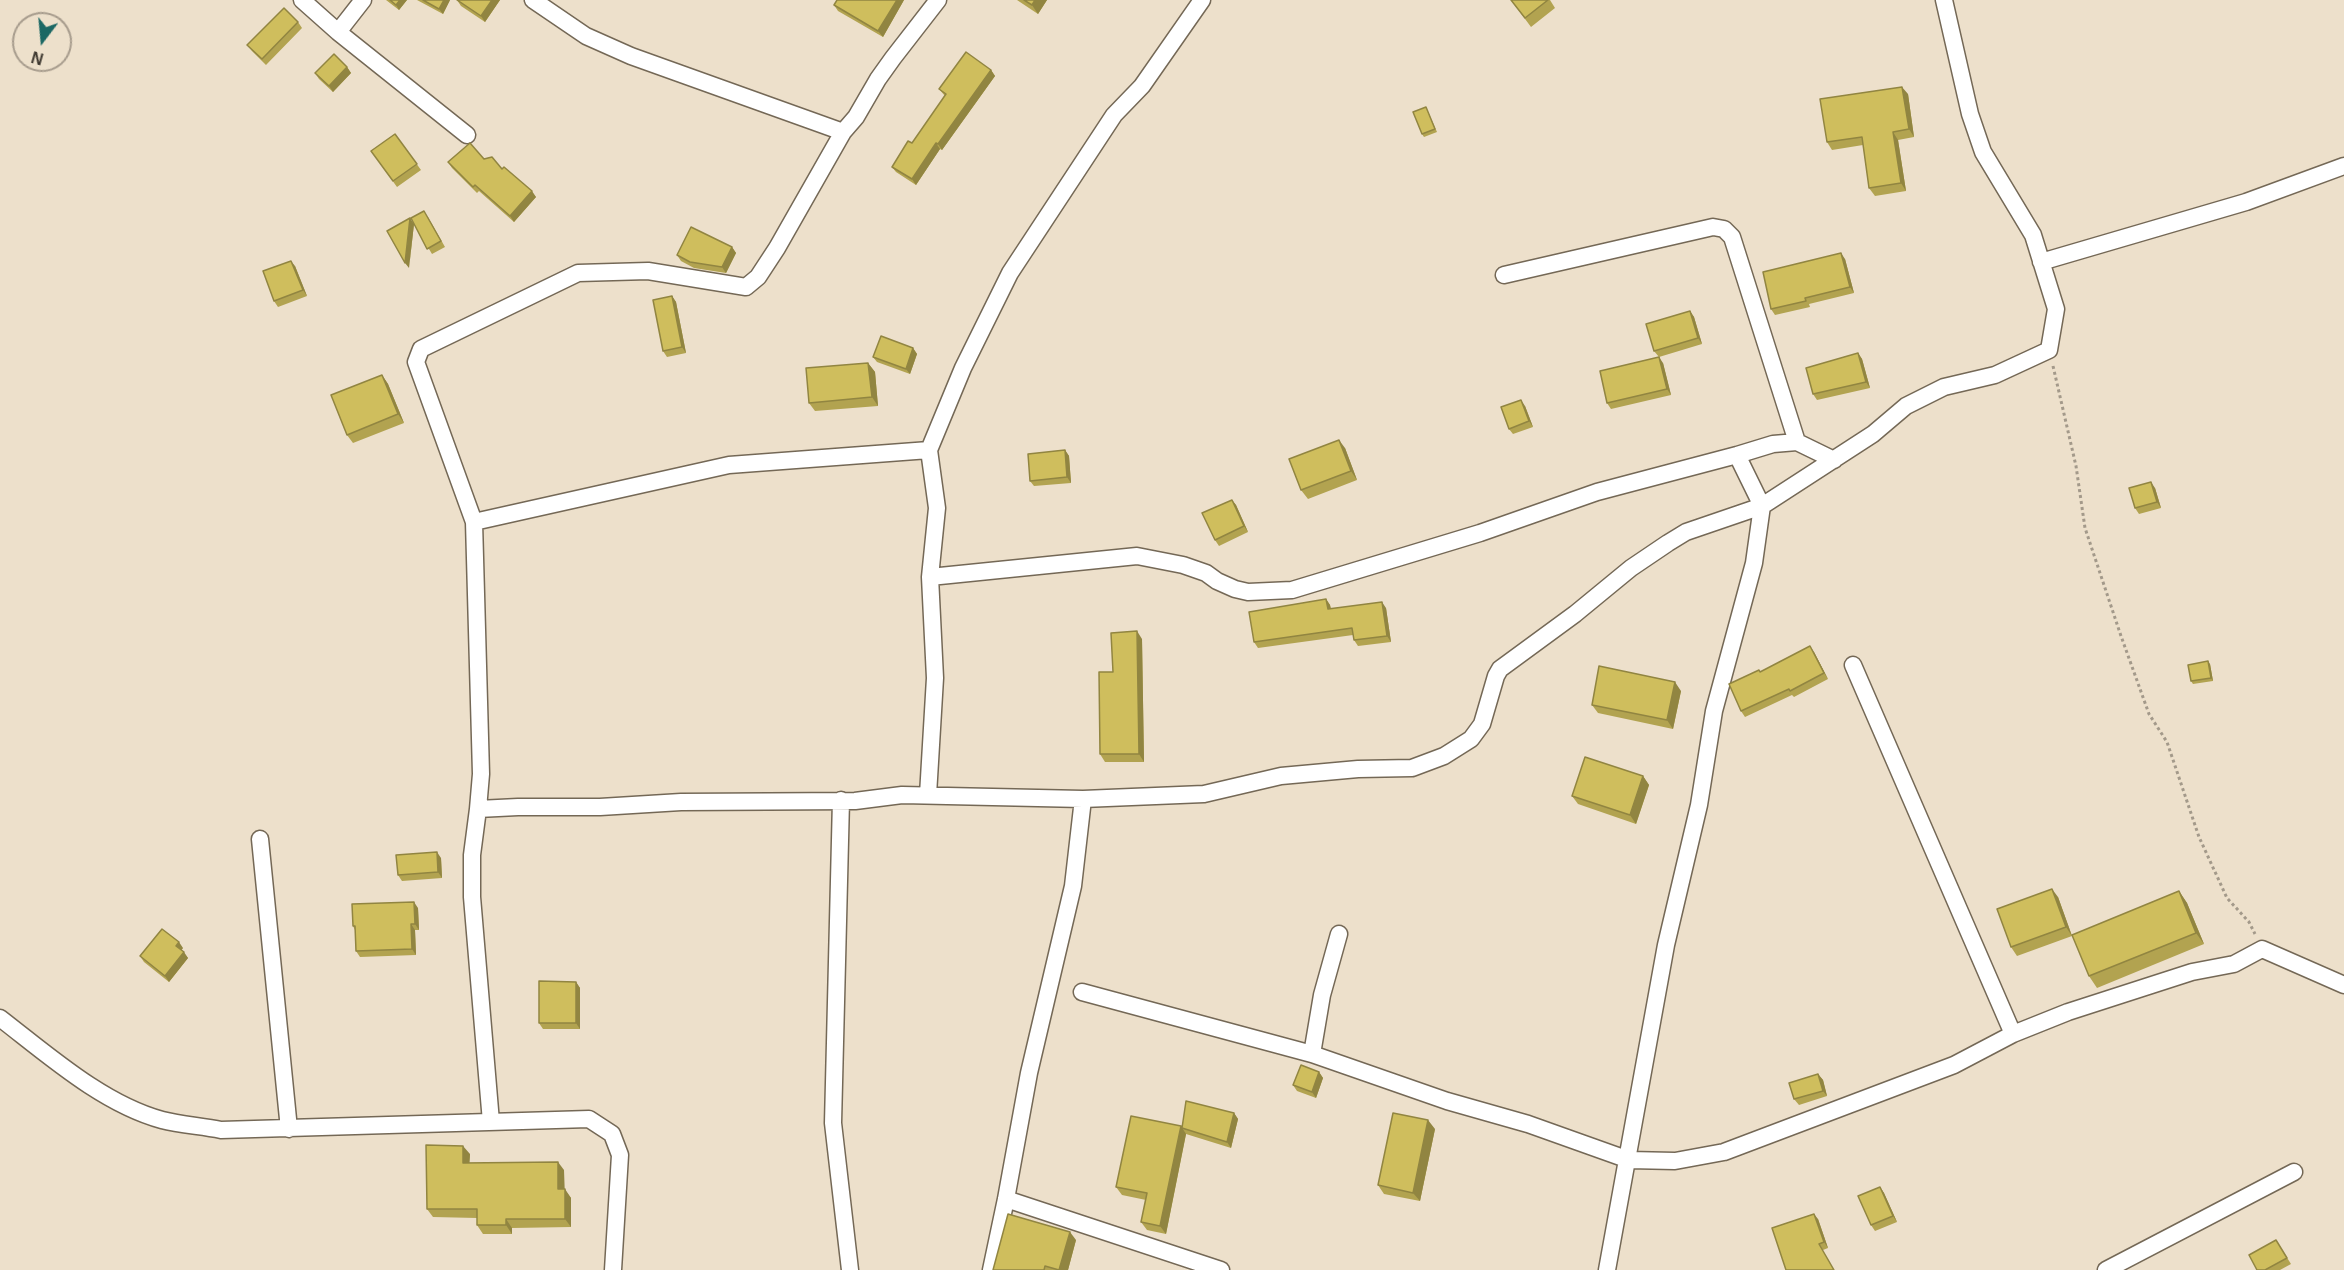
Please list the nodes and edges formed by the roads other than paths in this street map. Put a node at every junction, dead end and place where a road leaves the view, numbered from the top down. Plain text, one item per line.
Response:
1 (302, 0) edge
2 (363, 0) edge
3 (533, 0) edge
4 (938, 0) edge
5 (1202, 0) edge
6 (1944, 0) edge
7 (338, 32) junction
8 (843, 132) junction
9 (466, 135) dead end
10 (2344, 166) edge
11 (2042, 262) junction
12 (1504, 274) dead end
13 (1797, 442) junction
14 (929, 450) junction
15 (1737, 455) junction
16 (1834, 460) junction
17 (1762, 506) junction
18 (474, 522) junction
19 (930, 577) junction
20 (1853, 665) dead end
21 (928, 795) junction
22 (1083, 799) junction
23 (841, 800) junction
24 (478, 809) junction
25 (260, 839) dead end
26 (1339, 934) dead end
27 (2344, 984) edge
28 (1082, 992) dead end
29 (0, 1018) edge
30 (2013, 1034) junction
31 (1312, 1054) junction
32 (491, 1122) junction
33 (289, 1129) junction
34 (1629, 1160) junction
35 (2294, 1172) dead end
36 (1006, 1199) junction
37 (613, 1270) edge
38 (850, 1270) edge
39 (991, 1270) edge
40 (1221, 1270) edge
41 (1607, 1270) edge
42 (2106, 1270) edge

1 - 7 street
2 - 7 street
3 - 8 street
4 - 8 street
5 - 14 street
6 - 11 street
7 - 9 street
8 - 18 street
10 - 11 street
11 - 16 street
12 - 13 street
13 - 15 street
13 - 16 street
14 - 18 street
14 - 19 street
15 - 17 street
15 - 19 street
16 - 17 street
17 - 22 street
17 - 34 street
18 - 24 street
19 - 21 street
20 - 30 street
21 - 22 street
21 - 23 street
22 - 36 street
23 - 24 street
23 - 38 street
24 - 32 street
25 - 33 street
26 - 31 street
27 - 30 street
28 - 31 street
29 - 33 street
30 - 34 street
31 - 34 street
32 - 33 street
32 - 37 street
34 - 41 street
35 - 42 street
36 - 39 street
36 - 40 street

